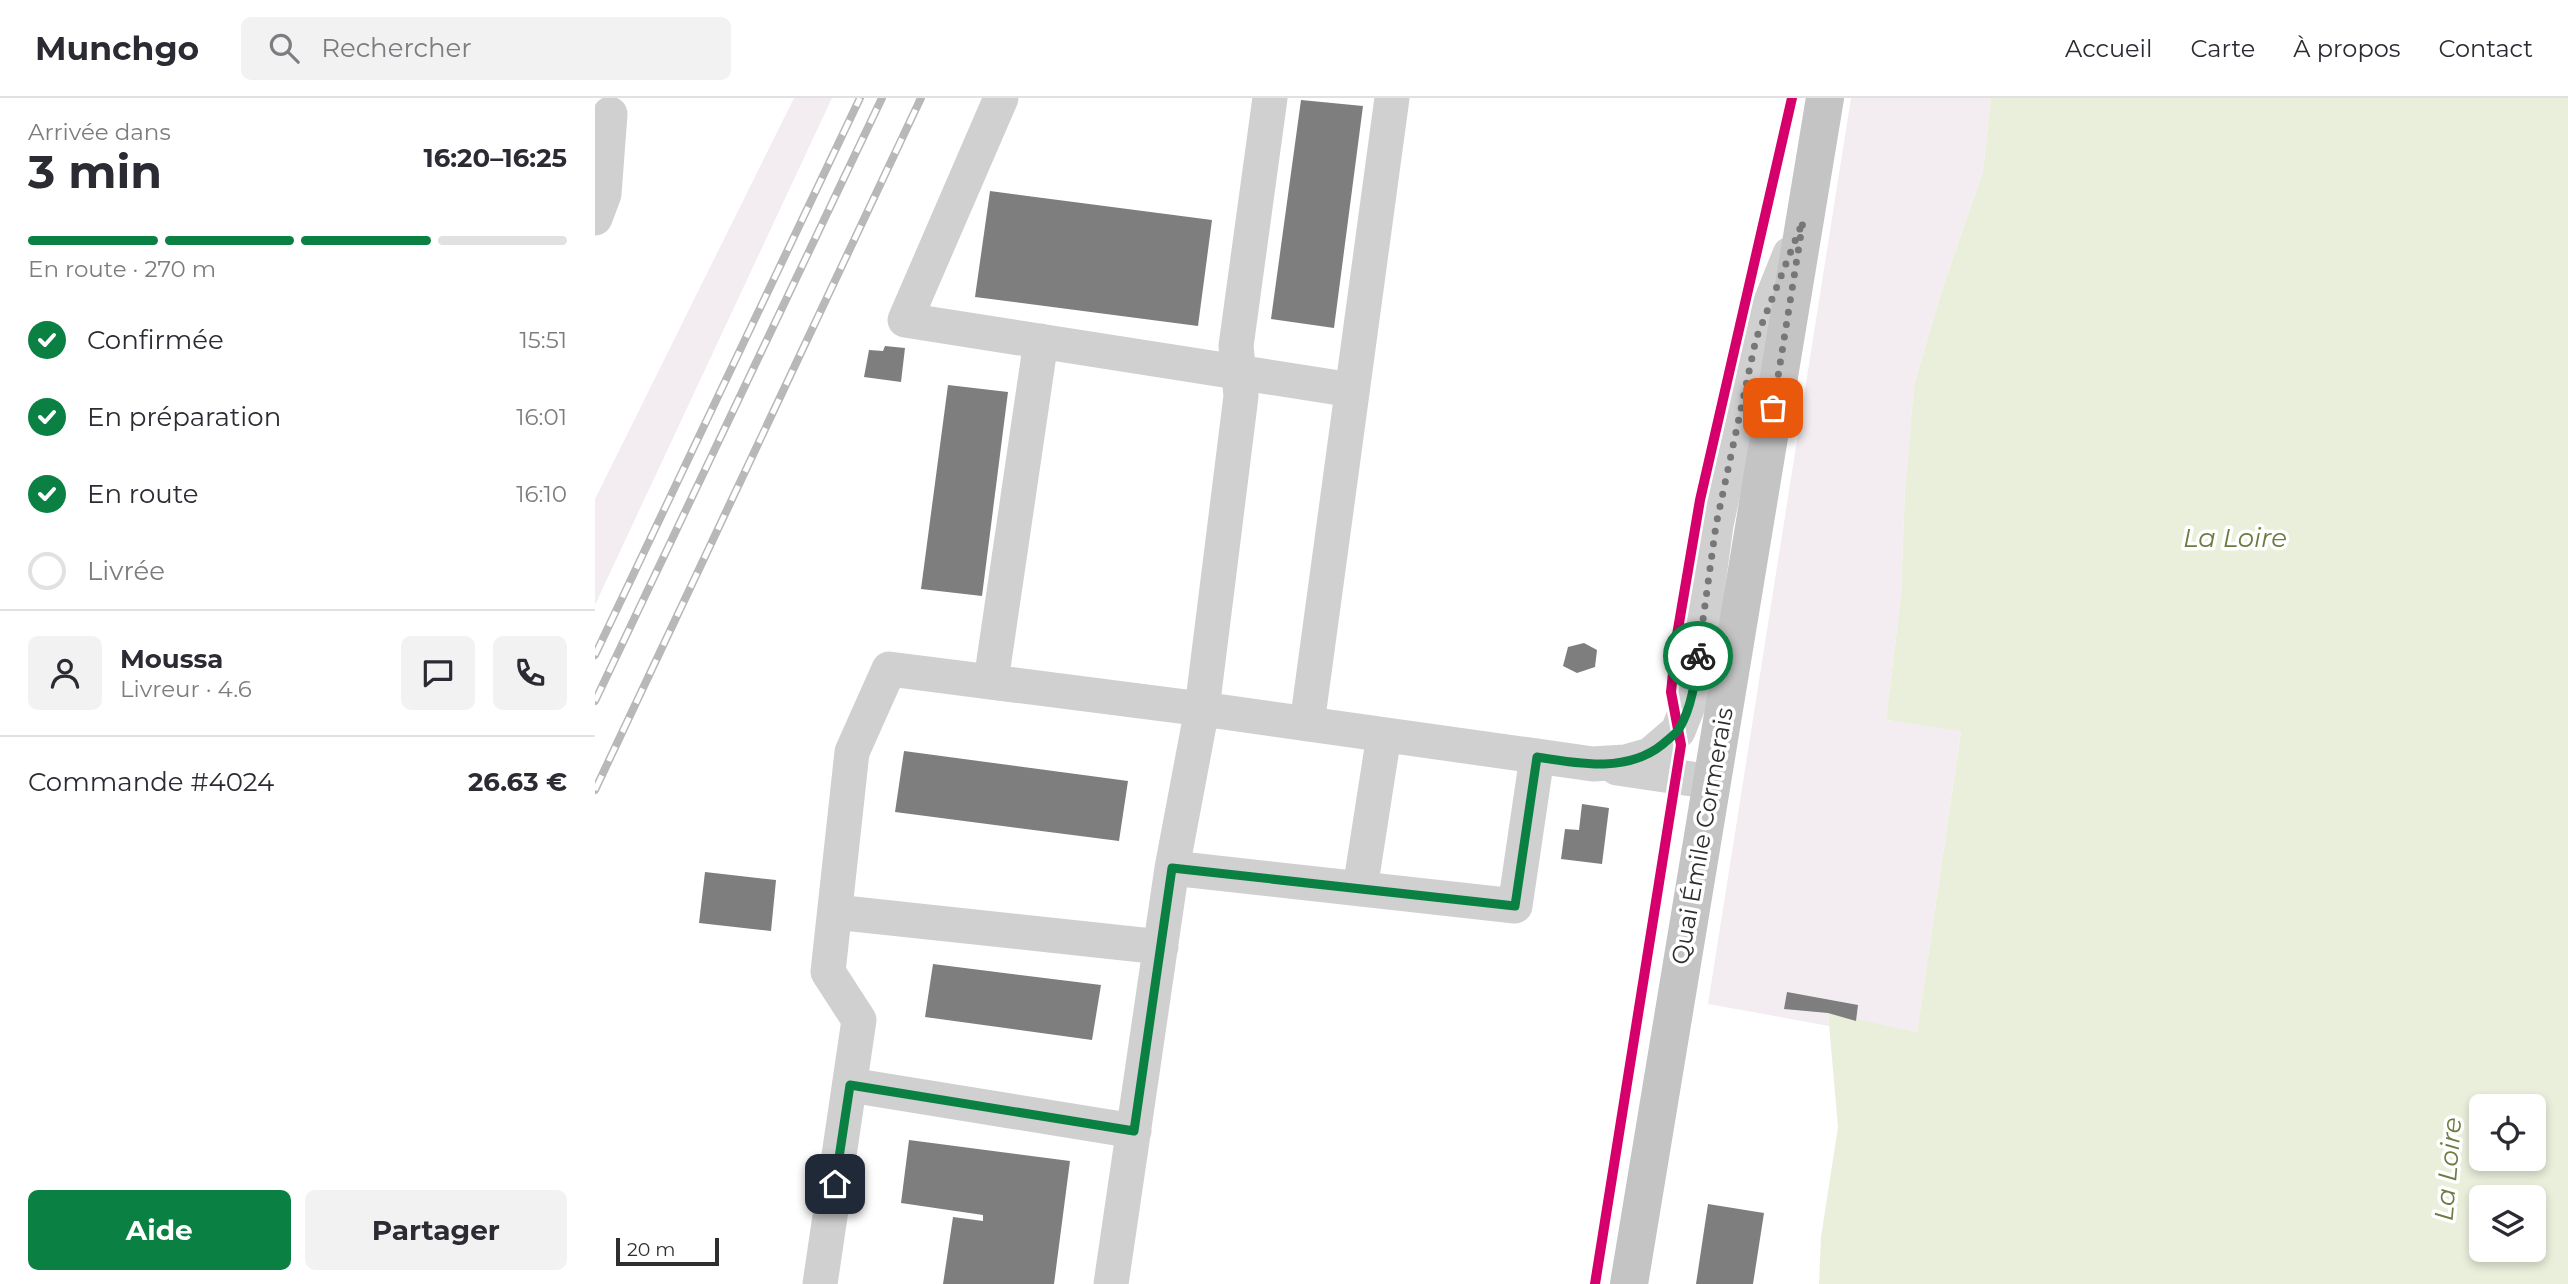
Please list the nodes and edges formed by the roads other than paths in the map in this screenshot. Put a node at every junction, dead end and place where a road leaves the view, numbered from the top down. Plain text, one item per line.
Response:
1 (1001, 98) edge
2 (1271, 98) edge
3 (1392, 98) edge
4 (1825, 98) edge
5 (609, 106) edge
6 (595, 162) edge
7 (595, 218) edge
8 (1803, 221) junction
9 (1041, 341) junction
10 (1239, 373) junction
11 (1352, 390) junction
12 (991, 681) junction
13 (1202, 709) junction
14 (1307, 724) junction
15 (1384, 735) junction
16 (1537, 757) junction
17 (1585, 763) junction
18 (1712, 782) junction
19 (1172, 868) junction
20 (1360, 889) junction
21 (835, 912) junction
22 (1161, 947) junction
23 (850, 1085) junction
24 (1134, 1131) junction
25 (820, 1284) edge
26 (1111, 1284) edge
27 (1629, 1284) edge

1 - 9 street
2 - 10 street
3 - 11 street
4 - 8 main road, Quai Émile Cormerais
5 - 6 street
5 - 7 street
8 - 17 street
8 - 18 main road, Quai Émile Cormerais
9 - 10 street
9 - 12 street
10 - 11 street
10 - 13 street
11 - 14 street
12 - 13 street
12 - 21 street
13 - 14 street
13 - 19 street
14 - 15 street
15 - 16 street
15 - 20 street
16 - 17 street
16 - 20 street
17 - 18 street
18 - 27 main road, Quai Émile Cormerais
19 - 20 street
19 - 22 street
21 - 22 street
21 - 23 street
22 - 24 street
23 - 24 street
23 - 25 street
24 - 26 street

